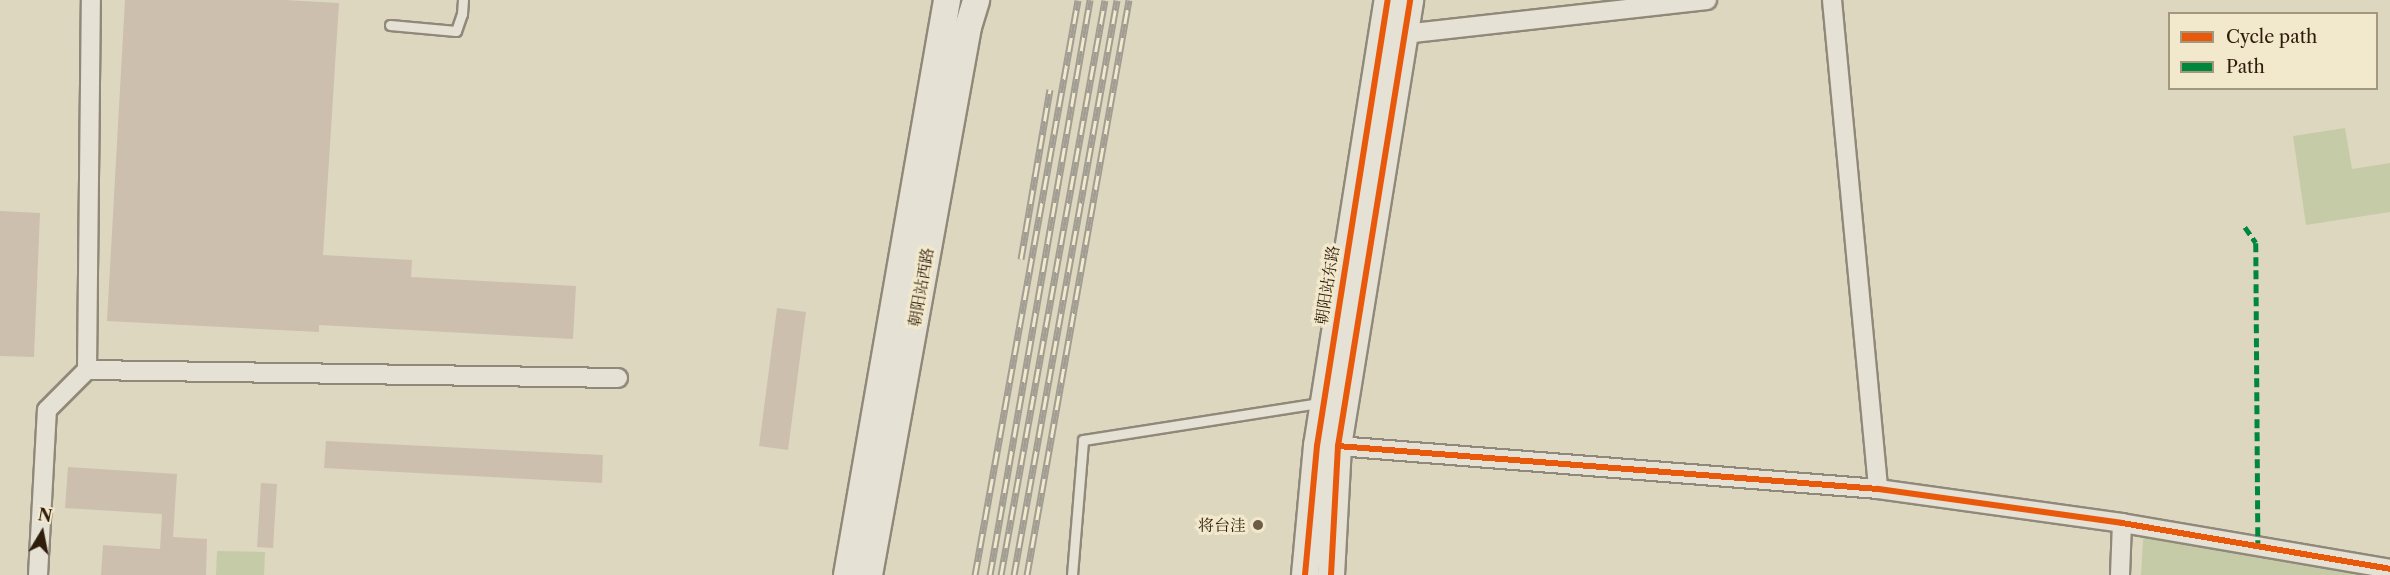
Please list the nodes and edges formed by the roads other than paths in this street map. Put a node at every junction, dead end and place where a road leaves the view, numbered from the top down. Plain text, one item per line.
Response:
1 (91, 0) edge
2 (463, 0) edge
3 (947, 0) edge
4 (976, 0) edge
5 (1388, 0) edge
6 (1410, 0) edge
7 (1707, 0) edge
8 (1832, 0) edge
9 (390, 25) dead end
10 (1404, 34) junction
11 (87, 370) junction
12 (618, 378) dead end
13 (1323, 403) junction
14 (1338, 446) junction
15 (1878, 489) junction
16 (2122, 523) junction
17 (2390, 569) edge
18 (38, 575) edge
19 (847, 575) edge
20 (869, 575) edge
21 (1072, 575) edge
22 (1305, 575) edge
23 (1331, 575) edge
24 (2120, 575) edge

1 - 11 street
2 - 9 lane
3 - 19 main road, 朝阳站西路
4 - 20 main road, 朝阳站西路
5 - 13 main road, 朝阳站东路
6 - 10 main road
7 - 10 street
8 - 15 street
10 - 14 main road
11 - 12 street
11 - 18 street
13 - 21 lane
13 - 22 main road, 朝阳站东路
14 - 15 street
14 - 23 main road
15 - 16 street
16 - 17 street
16 - 24 street

